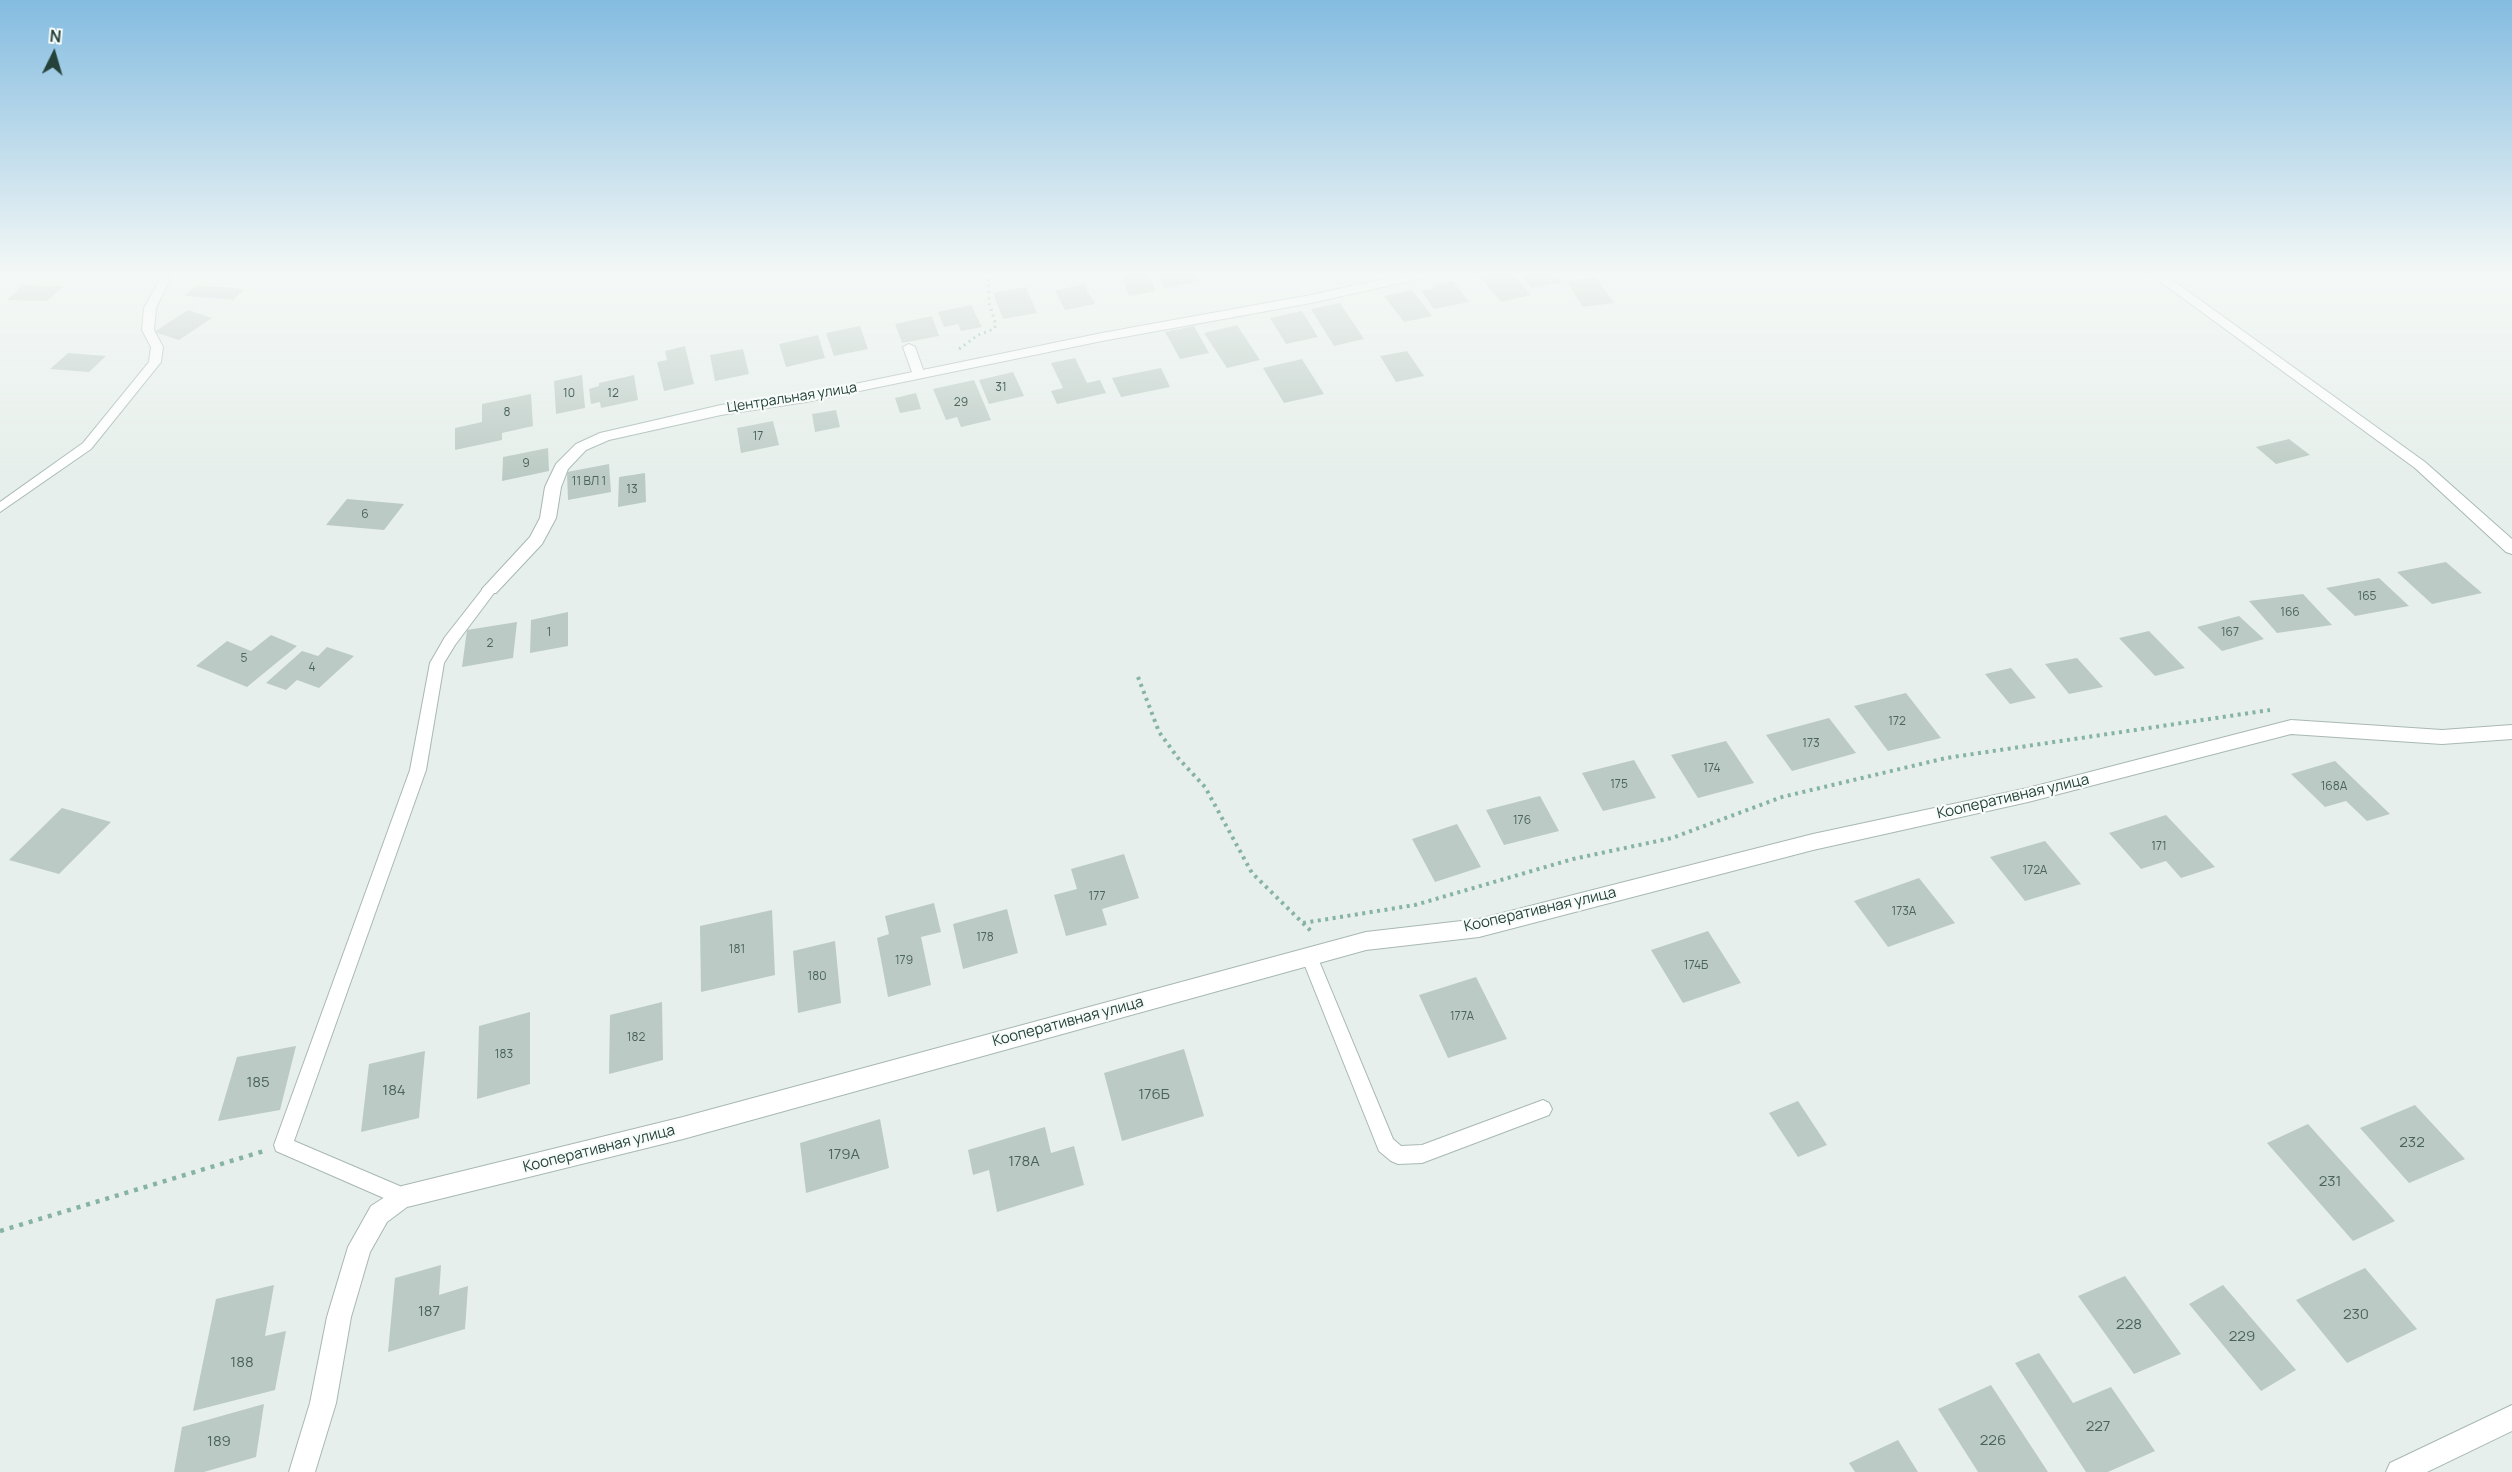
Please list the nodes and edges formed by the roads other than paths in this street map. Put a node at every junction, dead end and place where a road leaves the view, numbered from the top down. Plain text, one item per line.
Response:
1 (155, 343) edge
2 (1075, 343) edge
3 (2251, 343) edge
4 (909, 347) dead end
5 (919, 375) junction
6 (0, 508) edge
7 (2512, 548) edge
8 (490, 589) joint
9 (2512, 732) edge
10 (1309, 957) junction
11 (1543, 1109) dead end
12 (402, 1197) junction
13 (2512, 1418) edge
14 (302, 1472) edge
15 (2399, 1472) edge

1 - 6 lane
2 - 5 street, Центральная улица
3 - 7 street
4 - 5 lane
5 - 8 street, Центральная улица
8 - 12 lane
9 - 10 street, Кооперативная улица
10 - 11 lane
10 - 12 street, Кооперативная улица
12 - 14 street
13 - 15 street

